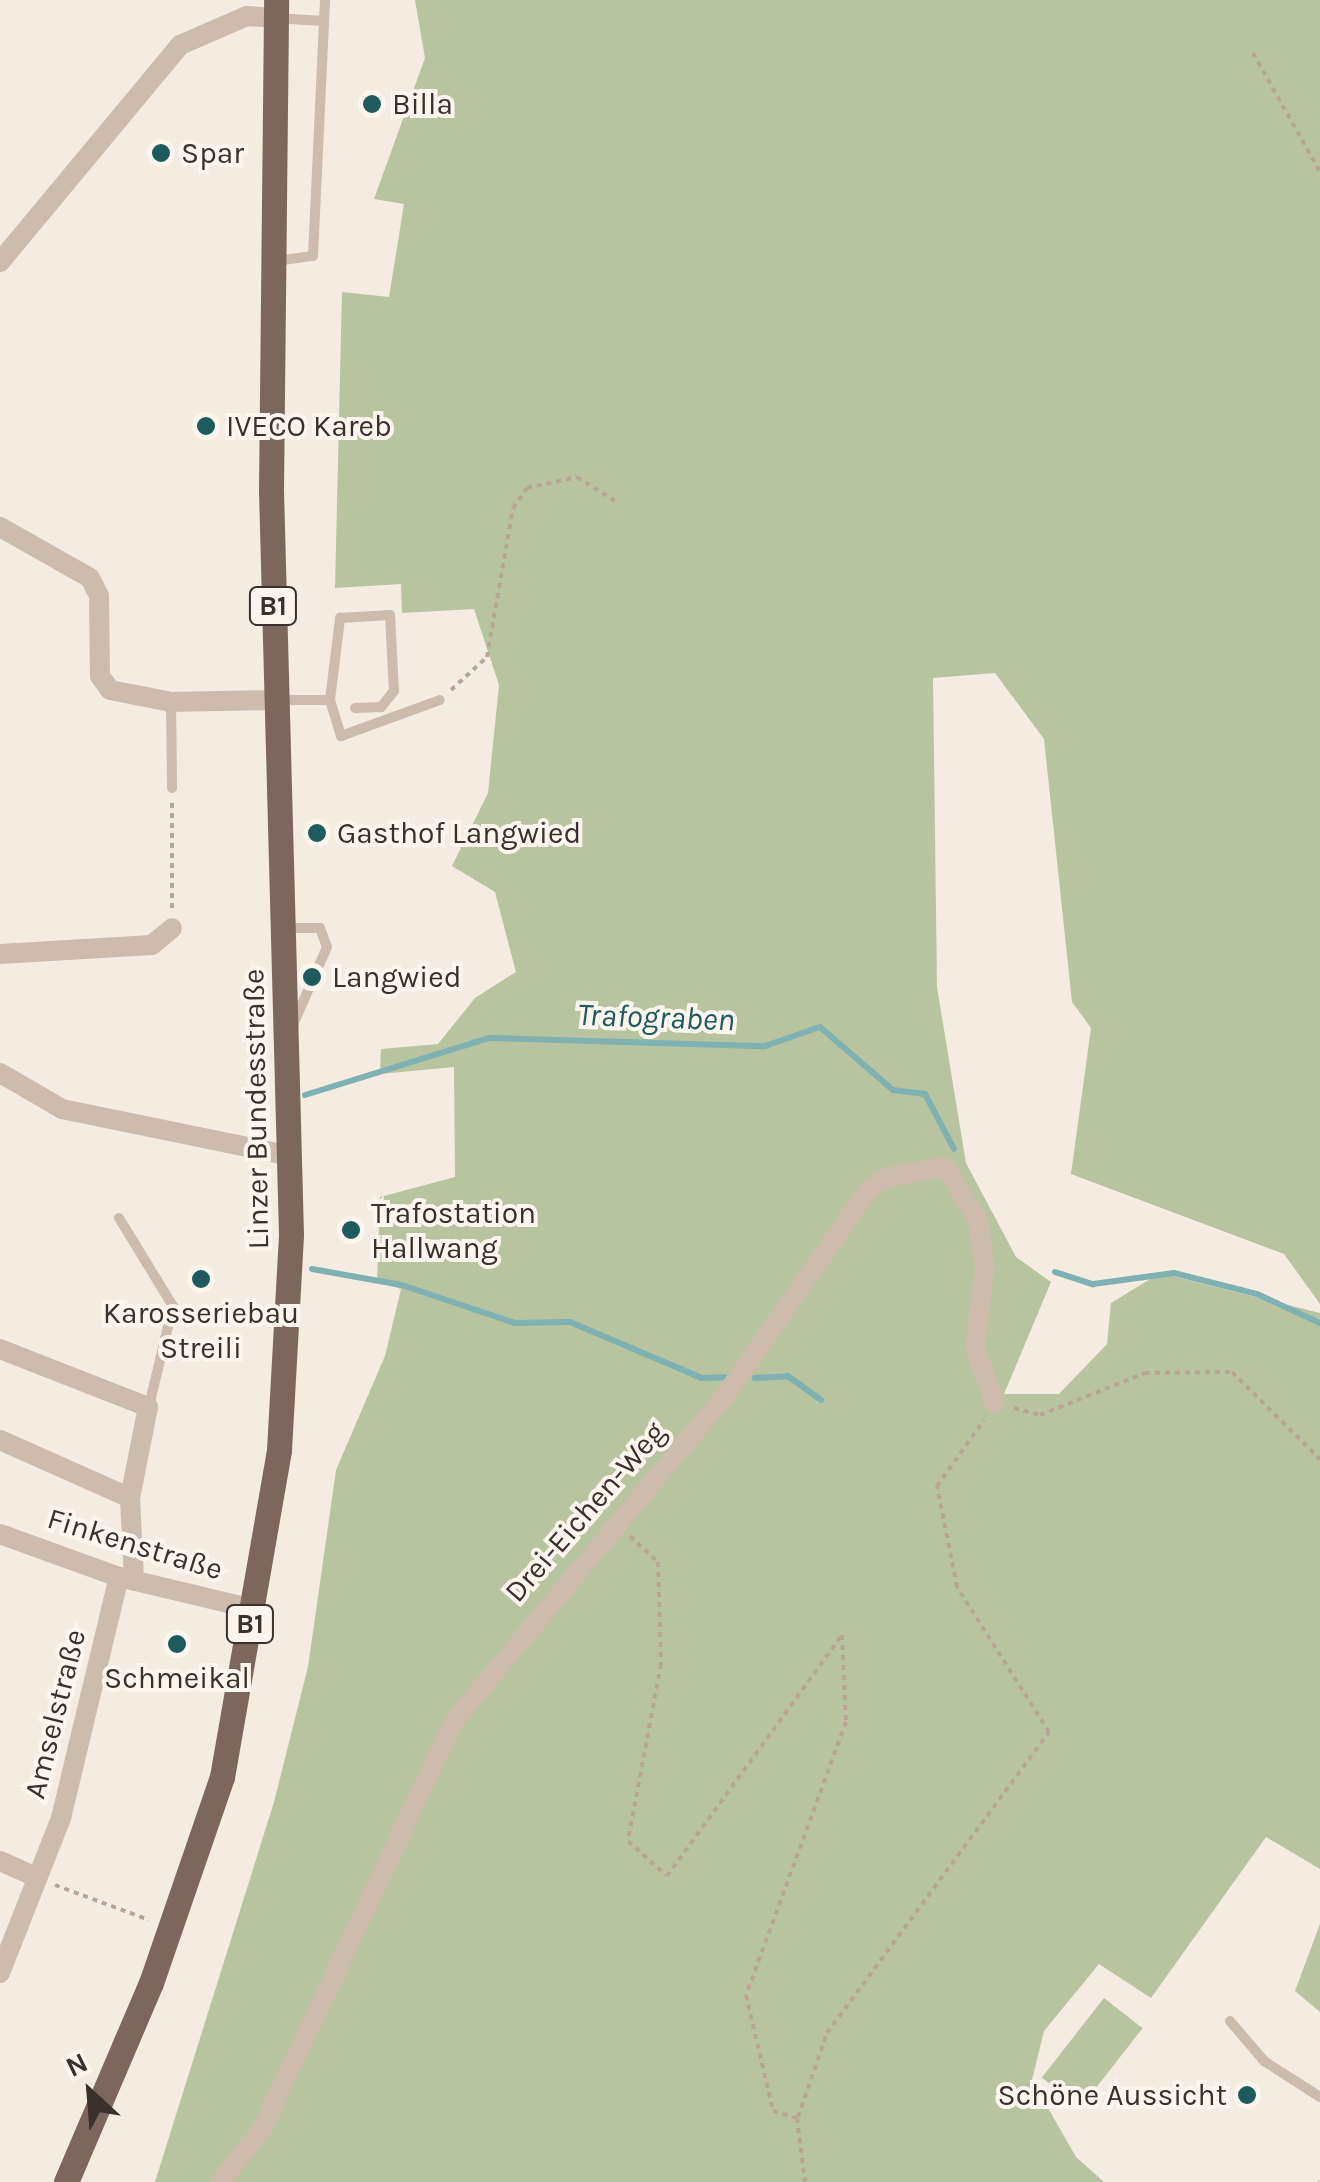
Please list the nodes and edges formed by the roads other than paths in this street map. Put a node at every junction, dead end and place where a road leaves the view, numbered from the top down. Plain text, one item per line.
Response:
1 (325, 0) edge
2 (275, 9) edge
3 (324, 21) junction
4 (0, 262) edge
5 (273, 262) junction
6 (0, 527) edge
7 (276, 700) junction
8 (330, 700) junction
9 (440, 700) road end
10 (171, 702) junction
11 (355, 708) dead end
12 (172, 788) road end
13 (172, 928) road end
14 (286, 928) junction
15 (0, 954) edge
16 (288, 1036) junction
17 (0, 1073) edge
18 (290, 1156) junction
19 (118, 1218) dead end
20 (0, 1349) edge
21 (995, 1404) road end
22 (148, 1408) junction
23 (0, 1440) edge
24 (130, 1498) junction
25 (0, 1534) edge
26 (126, 1579) junction
27 (253, 1609) junction
28 (0, 1861) edge
29 (32, 1876) junction
30 (0, 1973) edge
31 (1230, 2021) dead end
32 (1320, 2097) edge
33 (66, 2182) edge
34 (220, 2182) edge

1 - 3 lane
2 - 3 lane
2 - 4 street
2 - 5 main road, Linzer Bundesstraße / B1
3 - 5 lane
5 - 7 main road, Linzer Bundesstraße / B1
6 - 10 street
7 - 8 lane
7 - 10 street
7 - 14 main road, Linzer Bundesstraße / B1
8 - 9 lane
8 - 11 lane
10 - 12 lane
13 - 15 street
14 - 16 main road, Linzer Bundesstraße / B1
14 - 16 lane
16 - 18 main road, Linzer Bundesstraße / B1
17 - 18 street
18 - 27 main road, Linzer Bundesstraße / B1
19 - 22 lane
20 - 22 street
21 - 34 street, Drei-Eichen-Weg
22 - 24 street, Amselstraße
23 - 24 street
24 - 26 street, Amselstraße
25 - 26 street, Finkenstraße
26 - 27 street, Finkenstraße
26 - 29 street, Amselstraße
27 - 33 main road, Linzer Bundesstraße / B1
28 - 29 street
29 - 30 street, Amselstraße
31 - 32 lane

